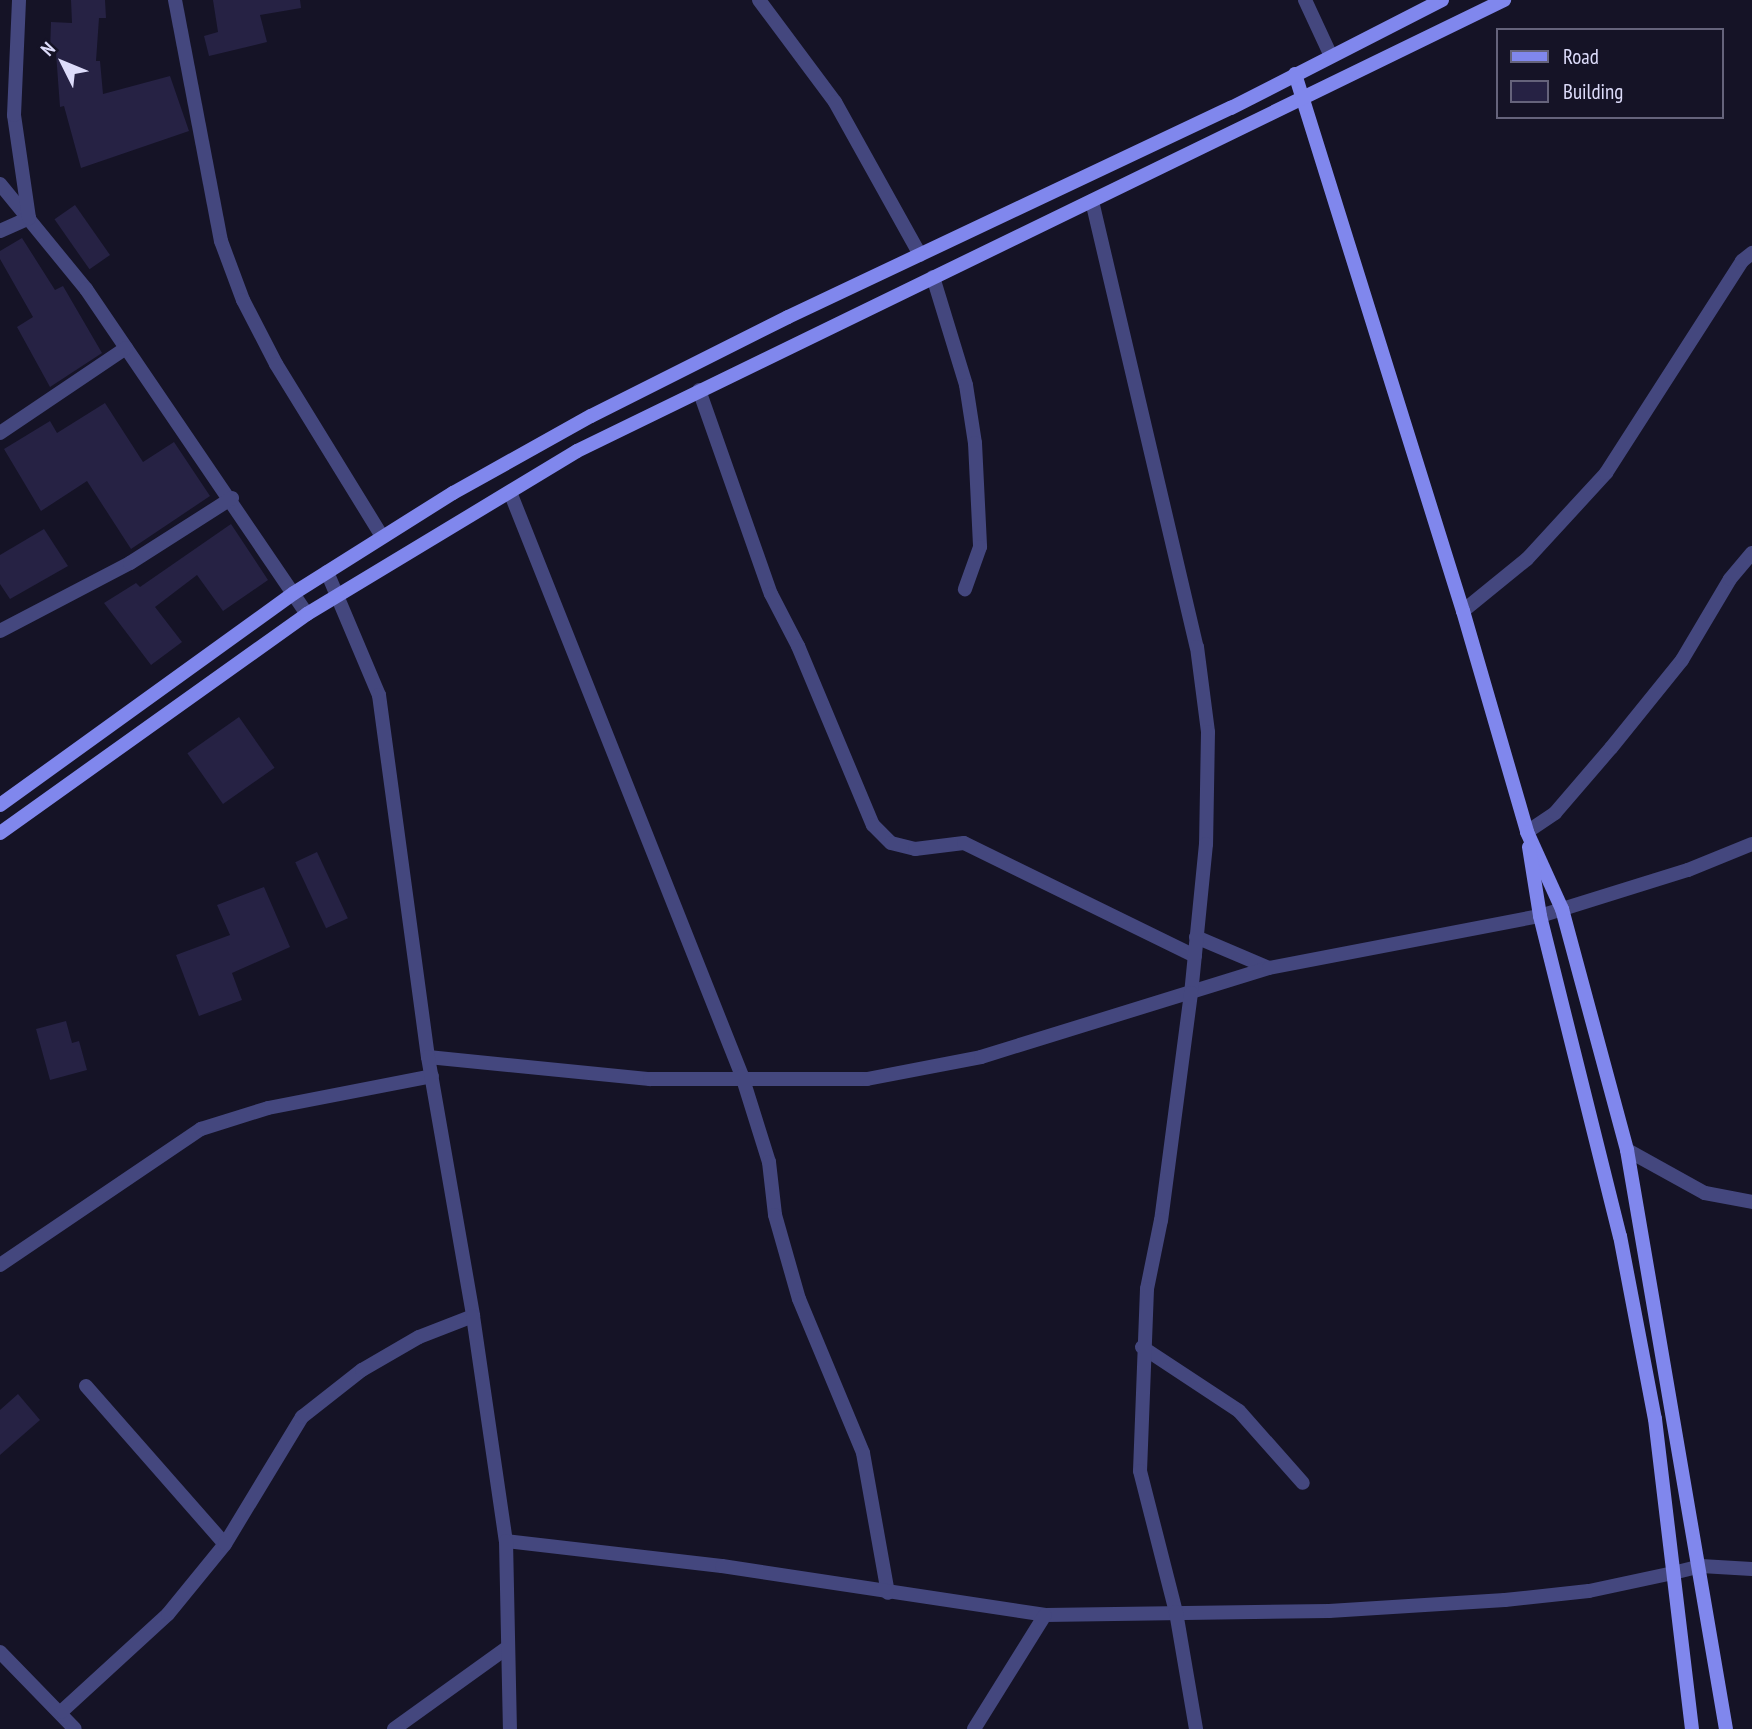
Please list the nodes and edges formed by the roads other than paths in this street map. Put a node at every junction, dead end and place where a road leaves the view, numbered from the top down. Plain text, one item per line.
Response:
1 (19, 0) edge
2 (175, 0) edge
3 (759, 0) edge
4 (1305, 0) edge
5 (1442, 0) edge
6 (1504, 0) edge
7 (1331, 56) junction
8 (1295, 74) junction
9 (1300, 102) junction
10 (0, 184) edge
11 (1092, 201) junction
12 (29, 218) junction
13 (0, 231) edge
14 (1752, 253) edge
15 (920, 255) junction
16 (933, 277) junction
17 (125, 348) junction
18 (699, 390) junction
19 (0, 433) edge
20 (510, 492) junction
21 (232, 498) junction
22 (382, 536) junction
23 (1752, 553) edge
24 (327, 572) junction
25 (965, 589) dead end
26 (294, 593) junction
27 (339, 593) junction
28 (1463, 611) junction
29 (307, 614) junction
30 (0, 631) edge
31 (0, 805) edge
32 (1527, 832) junction
33 (0, 833) edge
34 (1752, 844) edge
35 (1562, 909) junction
36 (1540, 916) junction
37 (1196, 937) junction
38 (1195, 956) junction
39 (1269, 968) junction
40 (1191, 993) junction
41 (429, 1057) junction
42 (432, 1076) junction
43 (742, 1076) junction
44 (1627, 1150) junction
45 (1752, 1202) edge
46 (0, 1265) edge
47 (474, 1316) junction
48 (1142, 1347) junction
49 (86, 1385) dead end
50 (1303, 1483) dead end
51 (506, 1541) junction
52 (225, 1544) junction
53 (1701, 1566) junction
54 (1752, 1569) edge
55 (1674, 1573) junction
56 (888, 1593) junction
57 (1176, 1612) junction
58 (1045, 1615) junction
59 (508, 1647) junction
60 (0, 1652) edge
61 (61, 1712) junction
62 (75, 1729) edge
63 (394, 1729) edge
64 (510, 1729) edge
65 (974, 1729) edge
66 (1196, 1729) edge
67 (1692, 1729) edge
68 (1726, 1729) edge

1 - 12 street
2 - 22 street
3 - 15 street
4 - 7 street
5 - 7 main road
6 - 9 main road
7 - 8 main road
8 - 9 main road
8 - 15 main road
9 - 11 main road
9 - 28 main road
10 - 12 street
11 - 16 main road
11 - 37 street
12 - 13 street
12 - 17 street
14 - 28 street
15 - 22 main road
16 - 18 main road
16 - 25 street
17 - 19 street
17 - 21 street
18 - 20 main road
18 - 38 street
20 - 27 main road
20 - 43 street
21 - 26 street
21 - 30 street
22 - 24 main road
23 - 32 street
24 - 26 main road
24 - 27 street
26 - 29 street
26 - 31 main road
27 - 29 main road
27 - 41 street
28 - 32 main road
29 - 33 main road
32 - 35 main road
32 - 36 main road
34 - 35 street
35 - 36 street
35 - 44 main road
36 - 39 street
36 - 55 main road
37 - 38 street
37 - 39 street
38 - 40 street
39 - 40 street
40 - 43 street
40 - 48 street
41 - 42 street
41 - 43 street
42 - 46 street
42 - 47 street
43 - 56 street
44 - 45 street
44 - 53 main road
47 - 51 street
47 - 52 street
48 - 50 street
48 - 57 street
49 - 52 street
51 - 56 street
51 - 59 street
52 - 61 street
53 - 54 street
53 - 55 street
53 - 68 main road
55 - 57 street
55 - 67 main road
56 - 58 street
57 - 58 street
57 - 66 street
58 - 65 street
59 - 63 street
59 - 64 street
60 - 61 street
61 - 62 street

